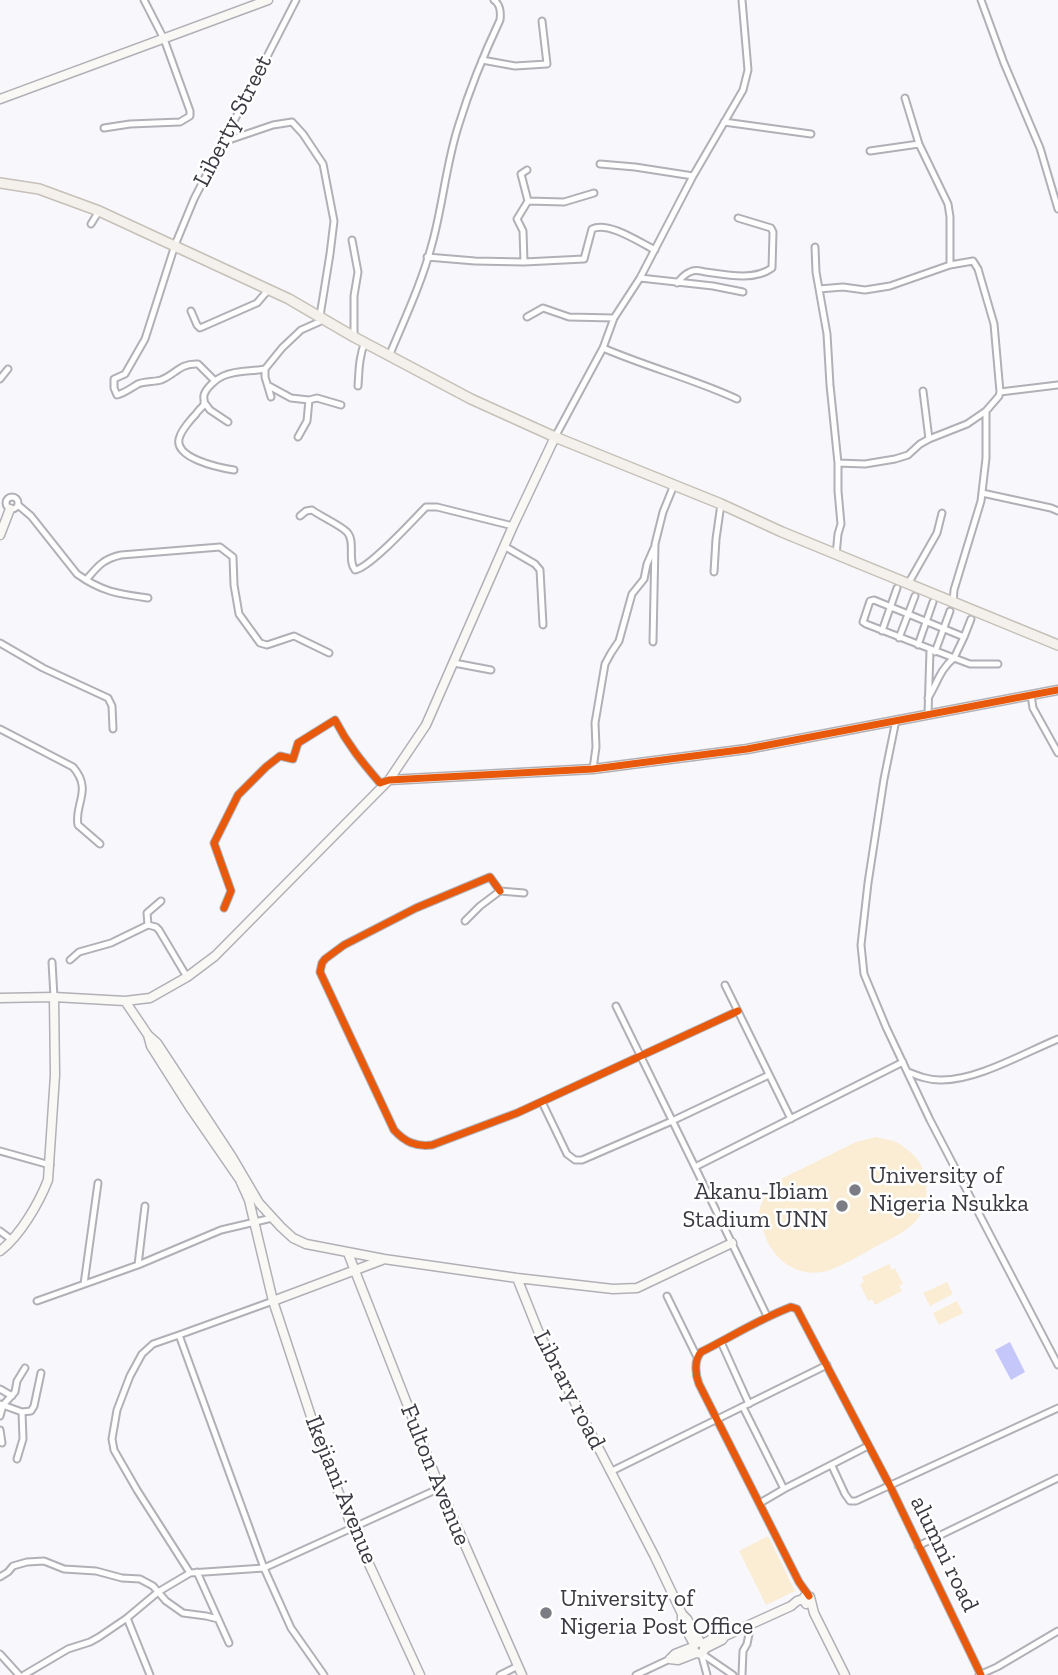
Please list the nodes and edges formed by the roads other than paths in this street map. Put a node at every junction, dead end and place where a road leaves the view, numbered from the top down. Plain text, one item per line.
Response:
1 (144, 0) edge
2 (268, 0) edge
3 (296, 0) edge
4 (494, 0) edge
5 (742, 0) edge
6 (981, 0) edge
7 (542, 21) dead end
8 (164, 39) junction
9 (482, 60) junction
10 (905, 98) dead end
11 (0, 99) edge
12 (724, 122) junction
13 (104, 128) dead end
14 (811, 134) dead end
15 (223, 142) junction
16 (919, 144) junction
17 (870, 151) dead end
18 (600, 164) dead end
19 (527, 170) dead end
20 (693, 176) junction
21 (0, 183) edge
22 (1055, 191) edge
23 (594, 193) dead end
24 (528, 201) junction
25 (1058, 209) edge
26 (99, 211) junction
27 (738, 219) dead end
28 (91, 224) dead end
29 (352, 240) dead end
30 (175, 245) junction
31 (815, 247) dead end
32 (655, 250) junction
33 (427, 257) junction
34 (524, 262) junction
35 (950, 265) junction
36 (640, 278) junction
37 (677, 283) junction
38 (269, 289) junction
39 (819, 289) junction
40 (743, 292) dead end
41 (191, 311) dead end
42 (320, 316) junction
43 (527, 317) dead end
44 (614, 318) junction
45 (354, 337) junction
46 (365, 342) junction
47 (603, 348) junction
48 (390, 354) junction
49 (8, 369) dead end
50 (262, 369) junction
51 (0, 379) edge
52 (215, 381) junction
53 (1058, 385) edge
54 (269, 386) junction
55 (358, 386) dead end
56 (923, 391) dead end
57 (1000, 392) junction
58 (271, 397) dead end
59 (737, 399) dead end
60 (309, 400) junction
61 (204, 402) junction
62 (341, 405) dead end
63 (986, 411) junction
64 (228, 422) dead end
65 (555, 436) junction
66 (299, 437) dead end
67 (929, 439) junction
68 (838, 463) junction
69 (234, 470) dead end
70 (674, 485) junction
71 (982, 494) junction
72 (3, 499) edge
73 (721, 504) junction
74 (14, 507) junction
75 (1058, 511) edge
76 (942, 513) dead end
77 (300, 516) dead end
78 (513, 526) junction
79 (0, 536) edge
80 (505, 546) junction
81 (654, 548) junction
82 (836, 555) junction
83 (715, 572) dead end
84 (86, 580) junction
85 (908, 584) junction
86 (897, 589) dead end
87 (915, 596) dead end
88 (148, 598) dead end
89 (933, 602) dead end
90 (890, 607) junction
91 (951, 607) junction
92 (908, 614) junction
93 (971, 619) dead end
94 (925, 622) junction
95 (543, 625) dead end
96 (943, 629) junction
97 (882, 631) junction
98 (899, 638) junction
99 (964, 638) junction
100 (653, 642) dead end
101 (0, 643) edge
102 (918, 645) junction
103 (1058, 645) edge
104 (932, 651) junction
105 (329, 653) dead end
106 (954, 658) junction
107 (454, 663) junction
108 (998, 664) dead end
109 (491, 670) dead end
110 (1058, 690) edge
111 (1031, 695) junction
112 (928, 698) junction
113 (928, 714) junction
114 (896, 720) junction
115 (0, 729) edge
116 (113, 729) dead end
117 (1058, 754) edge
118 (593, 769) junction
119 (389, 780) junction
120 (100, 844) dead end
121 (500, 891) junction
122 (524, 893) dead end
123 (161, 901) dead end
124 (224, 908) dead end
125 (465, 921) dead end
126 (148, 925) junction
127 (70, 960) dead end
128 (52, 962) dead end
129 (187, 977) junction
130 (725, 985) dead end
131 (0, 998) edge
132 (54, 998) junction
133 (125, 1001) junction
134 (616, 1006) dead end
135 (738, 1011) junction
136 (148, 1035) junction
137 (1058, 1039) edge
138 (640, 1056) junction
139 (903, 1062) junction
140 (908, 1072) junction
141 (769, 1075) junction
142 (542, 1102) junction
143 (791, 1119) junction
144 (672, 1121) junction
145 (0, 1151) edge
146 (50, 1164) junction
147 (695, 1167) junction
148 (98, 1183) dead end
149 (145, 1206) dead end
150 (272, 1218) junction
151 (254, 1221) junction
152 (0, 1231) edge
153 (12, 1240) junction
154 (732, 1244) junction
155 (0, 1251) edge
156 (348, 1253) junction
157 (384, 1259) junction
158 (138, 1265) junction
159 (356, 1271) junction
160 (517, 1278) junction
161 (84, 1284) junction
162 (667, 1296) dead end
163 (37, 1301) dead end
164 (273, 1301) junction
165 (767, 1316) junction
166 (180, 1335) junction
167 (721, 1342) junction
168 (697, 1357) junction
169 (827, 1365) junction
170 (1058, 1365) edge
171 (24, 1368) dead end
172 (41, 1373) dead end
173 (0, 1389) edge
174 (12, 1396) junction
175 (2, 1404) edge
176 (746, 1406) junction
177 (1058, 1408) edge
178 (22, 1412) junction
179 (0, 1416) edge
180 (718, 1419) junction
181 (0, 1430) edge
182 (2, 1443) dead end
183 (868, 1446) junction
184 (17, 1459) dead end
185 (832, 1465) junction
186 (610, 1472) junction
187 (1058, 1478) edge
188 (890, 1486) junction
189 (440, 1488) junction
190 (784, 1489) junction
191 (760, 1503) junction
192 (352, 1527) junction
193 (918, 1546) junction
194 (264, 1568) junction
195 (193, 1572) junction
196 (0, 1577) edge
197 (158, 1592) junction
198 (806, 1600) junction
199 (212, 1603) junction
200 (206, 1616) junction
201 (127, 1618) junction
202 (218, 1619) junction
203 (751, 1623) junction
204 (1058, 1631) edge
205 (229, 1643) dead end
206 (699, 1647) junction
207 (0, 1654) edge
208 (670, 1658) joint
209 (520, 1671) edge
210 (149, 1674) edge
211 (21, 1675) edge
212 (324, 1675) edge
213 (420, 1675) edge
214 (499, 1675) edge
215 (636, 1675) edge
216 (707, 1675) edge
217 (733, 1675) edge
218 (742, 1675) edge
219 (839, 1675) edge
220 (845, 1675) edge
221 (981, 1675) edge

1 - 8 street
2 - 8 street
3 - 15 street, Liberty Street
4 - 9 street
5 - 12 street
6 - 22 street
7 - 9 street
8 - 11 street
8 - 13 street
9 - 33 street
10 - 16 street
12 - 14 street
12 - 20 street
15 - 30 street, Liberty Street
15 - 42 street
16 - 17 street
16 - 35 street
18 - 20 street
19 - 24 street
20 - 32 street
21 - 26 main road
22 - 25 street
23 - 24 street
24 - 34 street
26 - 28 street
26 - 30 main road
27 - 37 street
29 - 45 street
30 - 38 main road
30 - 52 street, Liberty Street
31 - 39 street
32 - 34 street
32 - 36 street
33 - 34 street
33 - 48 street
35 - 39 street
35 - 57 street
36 - 37 street
36 - 44 street
37 - 40 street
38 - 41 street
38 - 42 main road
39 - 68 street
42 - 45 main road
42 - 50 street
43 - 44 street
44 - 47 street
45 - 46 main road
46 - 48 main road
46 - 55 street
47 - 59 street
47 - 65 street
48 - 65 main road
49 - 51 street
50 - 52 street
50 - 54 street
52 - 61 street
53 - 57 street
54 - 58 street
54 - 60 street
56 - 67 street
57 - 63 street
60 - 62 street
60 - 66 street
61 - 64 street
61 - 69 street
63 - 67 street
63 - 71 street
65 - 70 main road
65 - 78 street
67 - 68 street
68 - 82 street
70 - 73 main road
70 - 81 street
71 - 75 street
71 - 91 street
72 - 74 street
72 - 74 street
73 - 82 main road
73 - 83 street
74 - 79 street
74 - 84 street
76 - 85 street
77 - 78 street
78 - 80 street
80 - 95 street
80 - 107 street
81 - 100 street
81 - 118 street
82 - 85 main road
84 - 88 street
84 - 105 street
85 - 91 main road
86 - 90 street
87 - 92 street
89 - 94 street
90 - 92 street
90 - 97 street
90 - 97 street
91 - 96 street
91 - 103 main road
92 - 94 street
92 - 98 street
93 - 99 street
94 - 96 street
94 - 102 street
96 - 99 street
96 - 104 street
97 - 98 street
98 - 102 street
99 - 106 street
101 - 116 street
102 - 104 street
104 - 106 street
104 - 112 street
106 - 108 street
106 - 112 street
107 - 109 street
107 - 119 street
110 - 111 street
111 - 113 street
111 - 117 street
112 - 113 street
113 - 114 street
114 - 118 street
114 - 139 street
115 - 120 street
118 - 119 street
119 - 124 street
119 - 129 street
121 - 122 street
121 - 125 street
121 - 142 street
123 - 126 street
126 - 127 street
126 - 129 street
128 - 132 street
129 - 133 street
130 - 135 street
131 - 132 street
132 - 133 street
132 - 146 street
133 - 136 street
134 - 138 street
135 - 138 street
135 - 141 street
136 - 150 street
136 - 151 street, Ikejiani Avenue
137 - 140 street
138 - 142 street
138 - 144 street
139 - 140 street
139 - 143 street
140 - 170 street
141 - 143 street
141 - 144 street
142 - 144 street
143 - 147 street
144 - 147 street
145 - 146 street
146 - 153 street
147 - 154 street
148 - 161 street
149 - 158 street
150 - 151 street
150 - 156 street
151 - 158 street
151 - 164 street, Ikejiani Avenue
152 - 153 street
153 - 155 street
154 - 160 street
154 - 165 street
156 - 157 street
156 - 159 street, Fulton Avenue
157 - 159 street
157 - 160 street
158 - 161 street
159 - 164 street
159 - 189 street, Fulton Avenue
160 - 186 street, Library road
161 - 163 street
162 - 168 street
164 - 166 street
164 - 192 street, Ikejiani Avenue
165 - 167 street
165 - 169 street, alumni road
166 - 194 street
166 - 195 street
167 - 168 street
167 - 176 street
168 - 180 street
169 - 176 street, Library road
169 - 183 street, alumni road
171 - 174 street
172 - 178 street
173 - 174 street
174 - 175 street
175 - 178 street
175 - 179 street
176 - 180 street, Library road
176 - 190 street
177 - 188 street
178 - 184 street
180 - 186 street, Library road
180 - 191 street
181 - 182 street
183 - 185 street
183 - 188 street, alumni road
185 - 188 street
185 - 190 street
186 - 206 street
187 - 193 street
188 - 193 street, alumni road
189 - 192 street
189 - 209 street, Fulton Avenue
190 - 191 street
191 - 198 street
192 - 194 street
192 - 213 street, Ikejiani Avenue
193 - 221 street, alumni road
194 - 195 street
194 - 212 street
195 - 197 street
195 - 199 street
196 - 197 street
197 - 200 street
197 - 201 street
198 - 203 street
198 - 219 street
198 - 220 street
199 - 200 street
199 - 202 street
200 - 202 street
201 - 210 street
201 - 211 street
202 - 205 street
203 - 206 street
203 - 218 street
204 - 221 street
206 - 208 street
206 - 216 street
206 - 217 street
207 - 211 street
208 - 215 street
209 - 214 street

